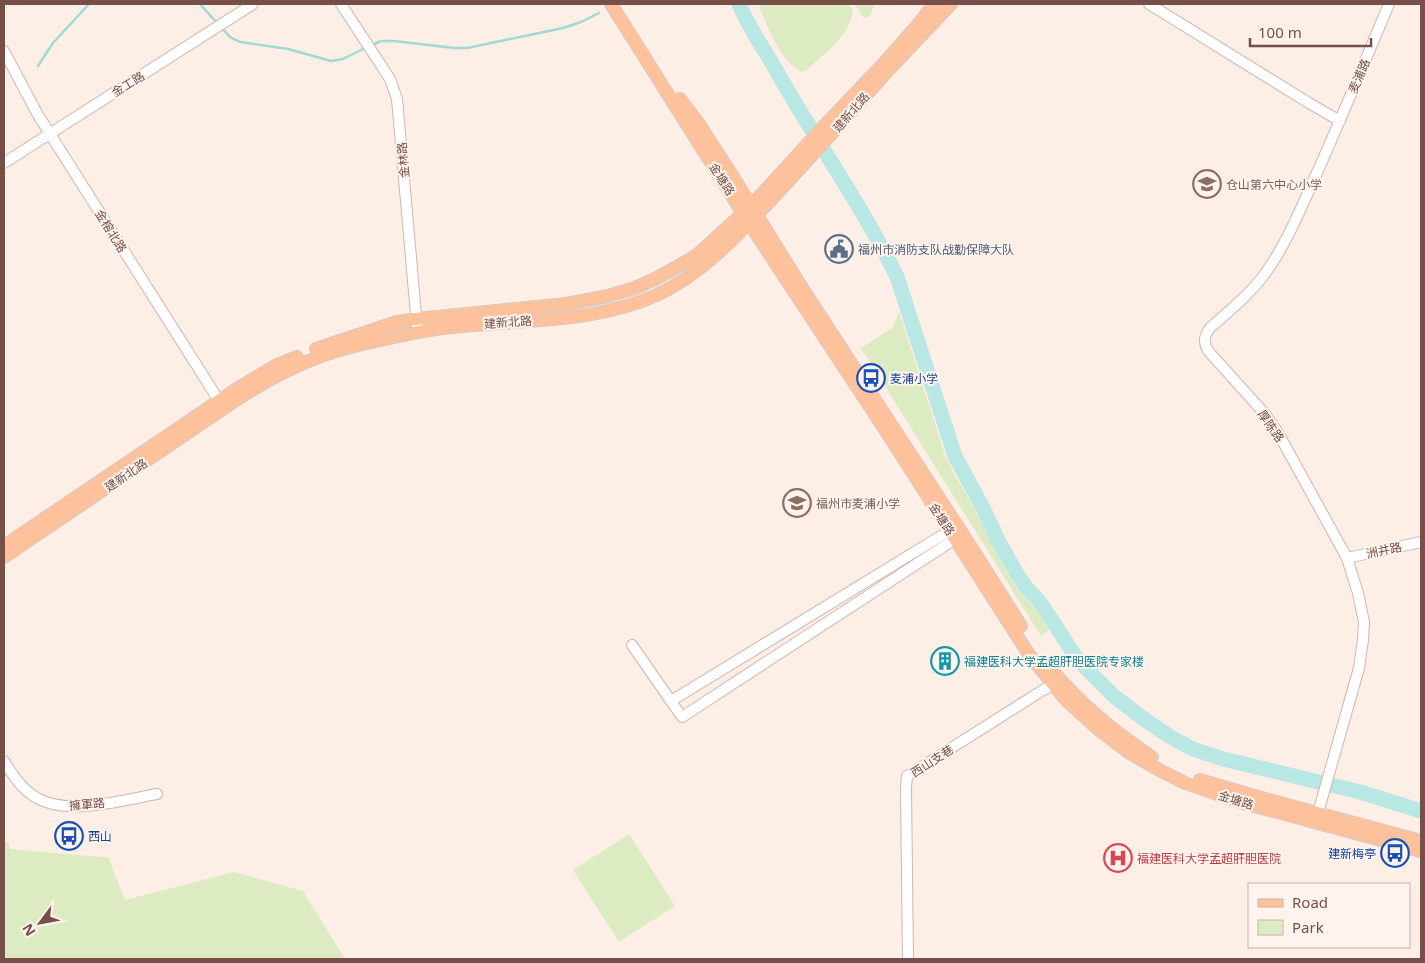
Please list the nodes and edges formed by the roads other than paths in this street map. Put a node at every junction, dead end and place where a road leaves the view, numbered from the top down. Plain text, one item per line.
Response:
1 (253, 4) edge
2 (341, 4) edge
3 (611, 4) edge
4 (620, 4) edge
5 (934, 4) edge
6 (951, 4) edge
7 (1149, 4) edge
8 (1389, 4) edge
9 (4, 50) edge
10 (1340, 121) junction
11 (828, 130) junction
12 (50, 134) junction
13 (4, 164) edge
14 (750, 214) junction
15 (416, 319) junction
16 (417, 332) junction
17 (221, 404) junction
18 (952, 535) junction
19 (1421, 542) edge
20 (4, 546) edge
21 (4, 557) edge
22 (1347, 558) junction
23 (632, 645) dead end
24 (1056, 682) junction
25 (671, 701) junction
26 (4, 761) edge
27 (157, 794) dead end
28 (1318, 813) junction
29 (1421, 841) edge
30 (1421, 851) edge
31 (908, 959) edge

1 - 12 street, 金工路
2 - 15 street, 金林路
3 - 14 main road, 金塘路
4 - 14 main road, 金塘路
5 - 11 main road, 建新北路
6 - 11 main road, 建新北路
7 - 10 street
8 - 10 street, 麦浦路
9 - 12 street, 金榕北路
10 - 22 street, 厚陈路
11 - 14 main road, 建新北路
12 - 13 street, 金工路
12 - 17 street, 金榕北路
14 - 15 main road, 建新北路
14 - 16 main road, 建新北路
14 - 18 main road, 金塘路
14 - 24 main road, 金塘路
15 - 16 street, 金林路
15 - 17 main road, 建新北路
16 - 17 main road, 建新北路
17 - 20 main road, 建新北路
17 - 21 main road, 建新北路
18 - 24 main road, 金塘路
18 - 25 street
18 - 25 street
19 - 22 street, 洲井路
22 - 28 street, 厚陈路
23 - 25 street
24 - 28 main road, 金塘路
24 - 30 main road, 金塘路
24 - 31 street, 西山支巷
26 - 27 street, 擁軍路
28 - 29 main road, 金塘路

